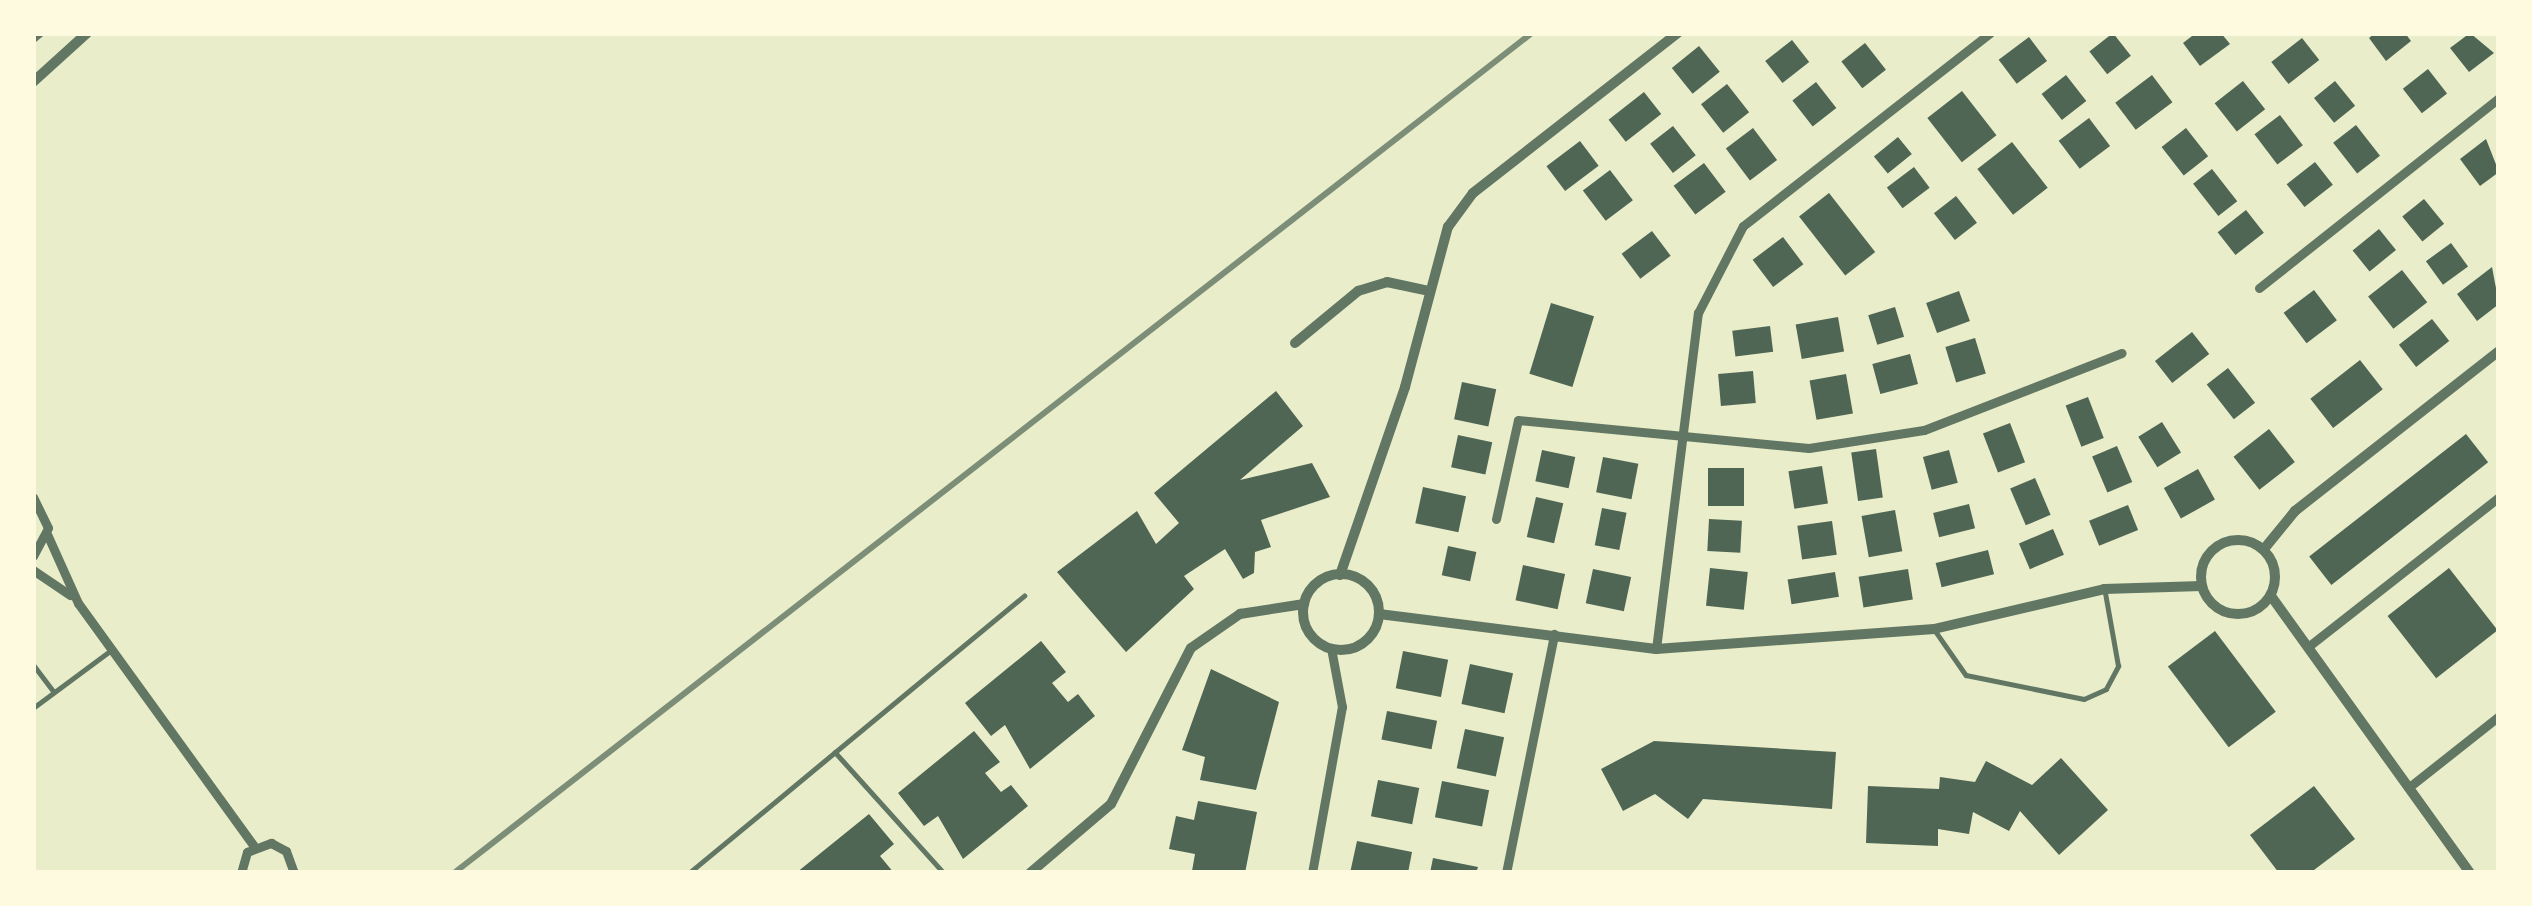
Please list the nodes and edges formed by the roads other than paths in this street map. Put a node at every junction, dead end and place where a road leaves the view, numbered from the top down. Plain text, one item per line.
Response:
1 (87, 33) edge
2 (1678, 33) edge
3 (1990, 33) edge
4 (33, 82) edge
5 (2499, 98) edge
6 (2258, 288) dead end
7 (1426, 290) junction
8 (1295, 343) dead end
9 (2499, 351) edge
10 (2121, 353) dead end
11 (1684, 439) junction
12 (2499, 496) edge
13 (33, 497) edge
14 (1496, 519) dead end
15 (47, 534) junction
16 (2264, 549) junction
17 (33, 556) edge
18 (33, 569) edge
19 (1340, 574) junction
20 (2202, 586) junction
21 (2104, 589) junction
22 (1024, 596) dead end
23 (2271, 596) junction
24 (78, 603) junction
25 (1304, 604) junction
26 (1379, 614) junction
27 (1934, 629) junction
28 (1554, 634) junction
29 (2309, 646) junction
30 (1331, 648) junction
31 (1656, 649) junction
32 (110, 650) junction
33 (33, 664) edge
34 (54, 692) junction
35 (33, 708) edge
36 (2499, 716) edge
37 (835, 752) junction
38 (2414, 784) junction
39 (254, 846) junction
40 (241, 873) edge
41 (294, 873) edge
42 (689, 873) edge
43 (944, 873) edge
44 (1030, 873) edge
45 (1312, 873) edge
46 (1506, 873) edge
47 (2470, 873) edge

1 - 4 street
2 - 7 street
3 - 11 street
5 - 6 street
7 - 8 street
7 - 19 street
9 - 16 street
10 - 11 street
11 - 14 street
11 - 31 street
12 - 29 street
13 - 15 street
15 - 17 street
15 - 24 street
16 - 20 street
16 - 23 street
18 - 24 street
19 - 25 street
19 - 26 street
20 - 21 street
20 - 23 street
21 - 27 street
21 - 27 lane
22 - 37 lane
23 - 29 street
24 - 32 street
25 - 30 street
25 - 44 street
26 - 28 street
26 - 30 street
27 - 31 street
28 - 31 street
28 - 46 street
29 - 38 street
30 - 45 street
32 - 34 lane
32 - 39 street
33 - 34 lane
34 - 35 lane
36 - 38 street
37 - 42 lane
37 - 43 lane
38 - 47 street
39 - 40 street
39 - 41 street

